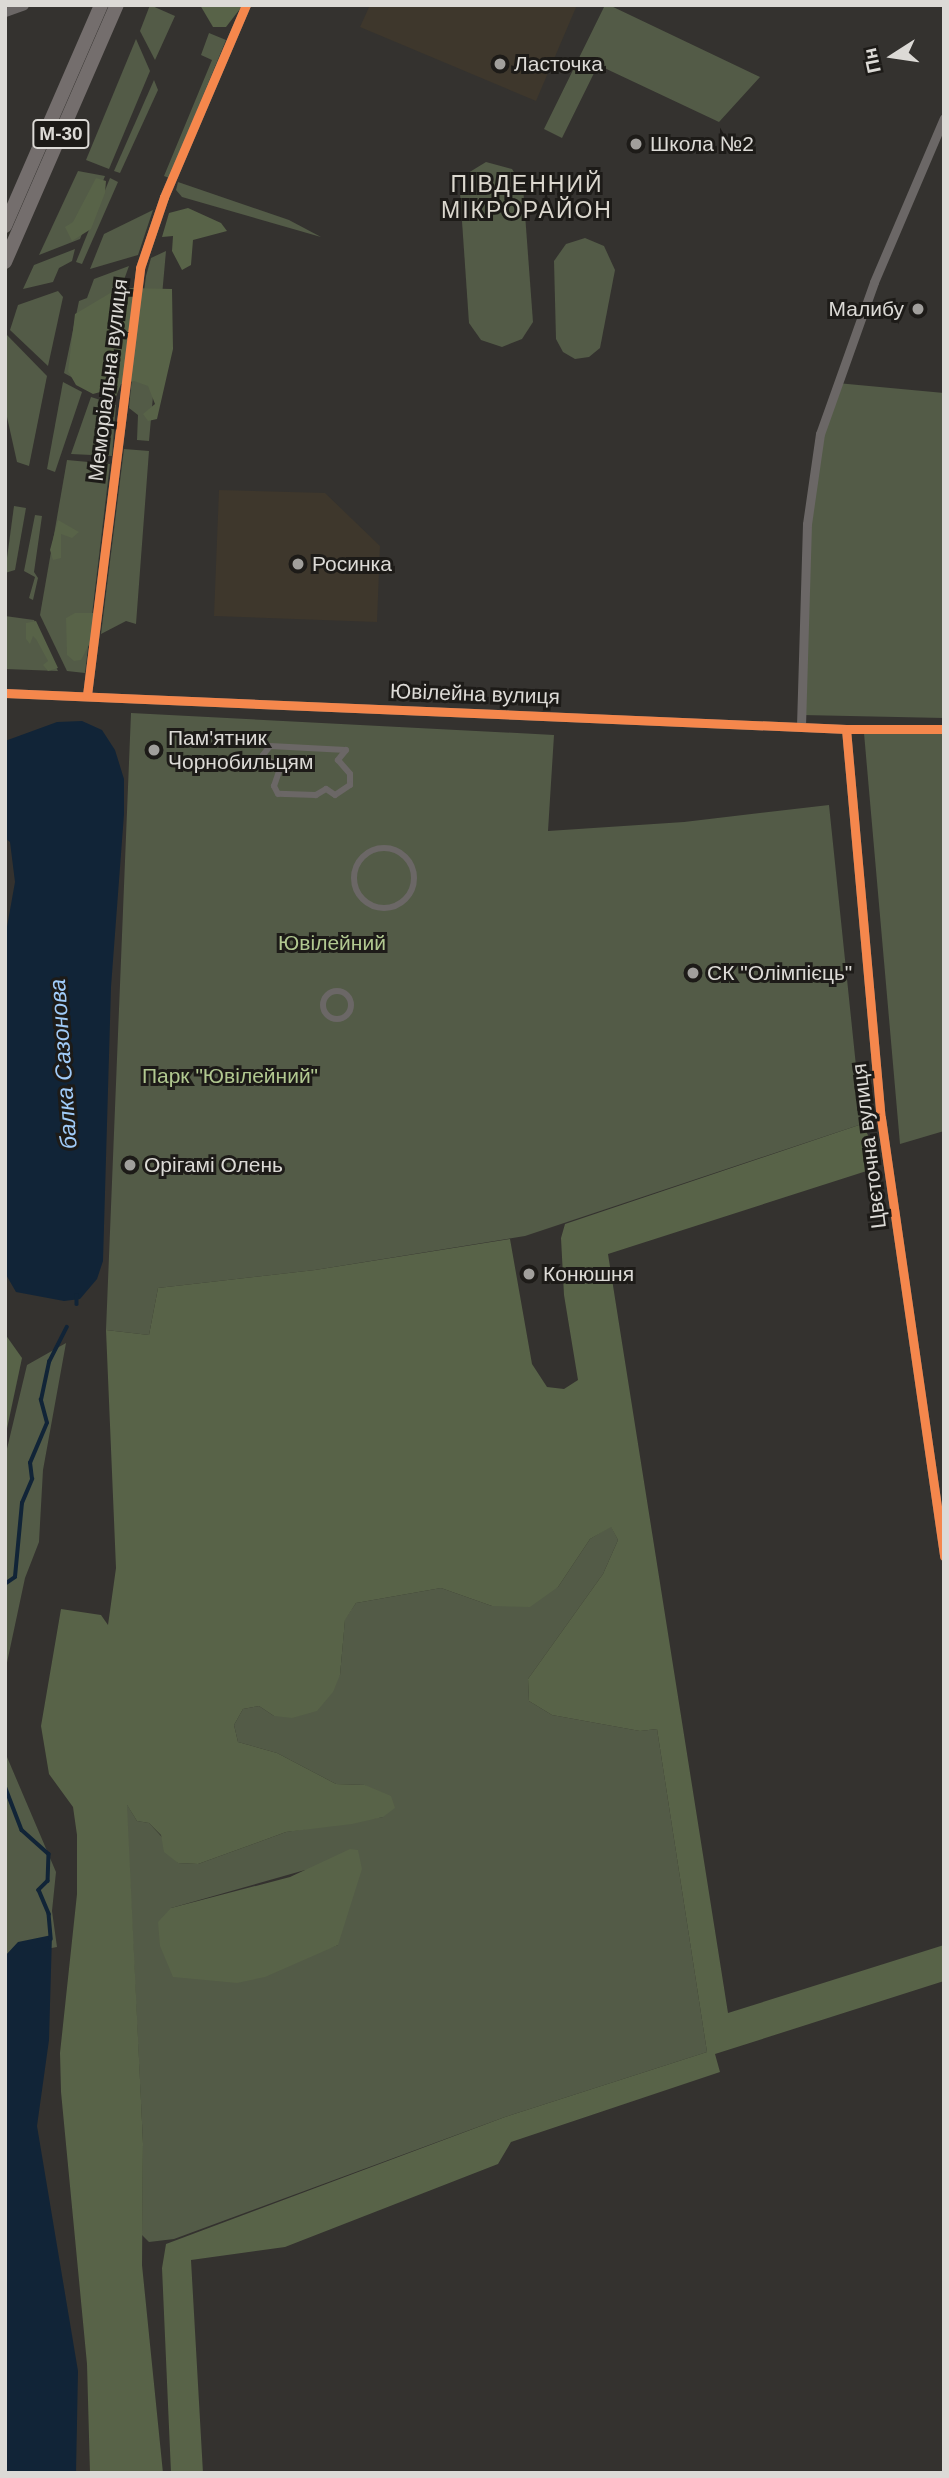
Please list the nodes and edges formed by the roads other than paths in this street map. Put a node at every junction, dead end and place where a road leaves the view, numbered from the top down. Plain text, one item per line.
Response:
1 (24, 5) edge
2 (101, 5) edge
3 (117, 5) edge
4 (246, 5) edge
5 (5, 12) edge
6 (944, 118) edge
7 (5, 226) edge
8 (5, 262) edge
9 (5, 693) edge
10 (87, 695) junction
11 (801, 726) junction
12 (846, 729) junction
13 (944, 729) edge
14 (349, 787) joint
15 (359, 896) joint
16 (327, 1015) joint
17 (944, 1557) edge

1 - 5 street
2 - 7 highway, М-30
3 - 8 highway, М-30
4 - 10 street, Меморіальна вулиця
6 - 11 street
9 - 10 street, Ювілейна вулиця
10 - 11 street, Ювілейна вулиця
11 - 12 street, Ювілейна вулиця
12 - 13 street, Ювілейна вулиця
12 - 17 street, Цвєточна вулиця
14 - 14 street
15 - 15 street
16 - 16 street

